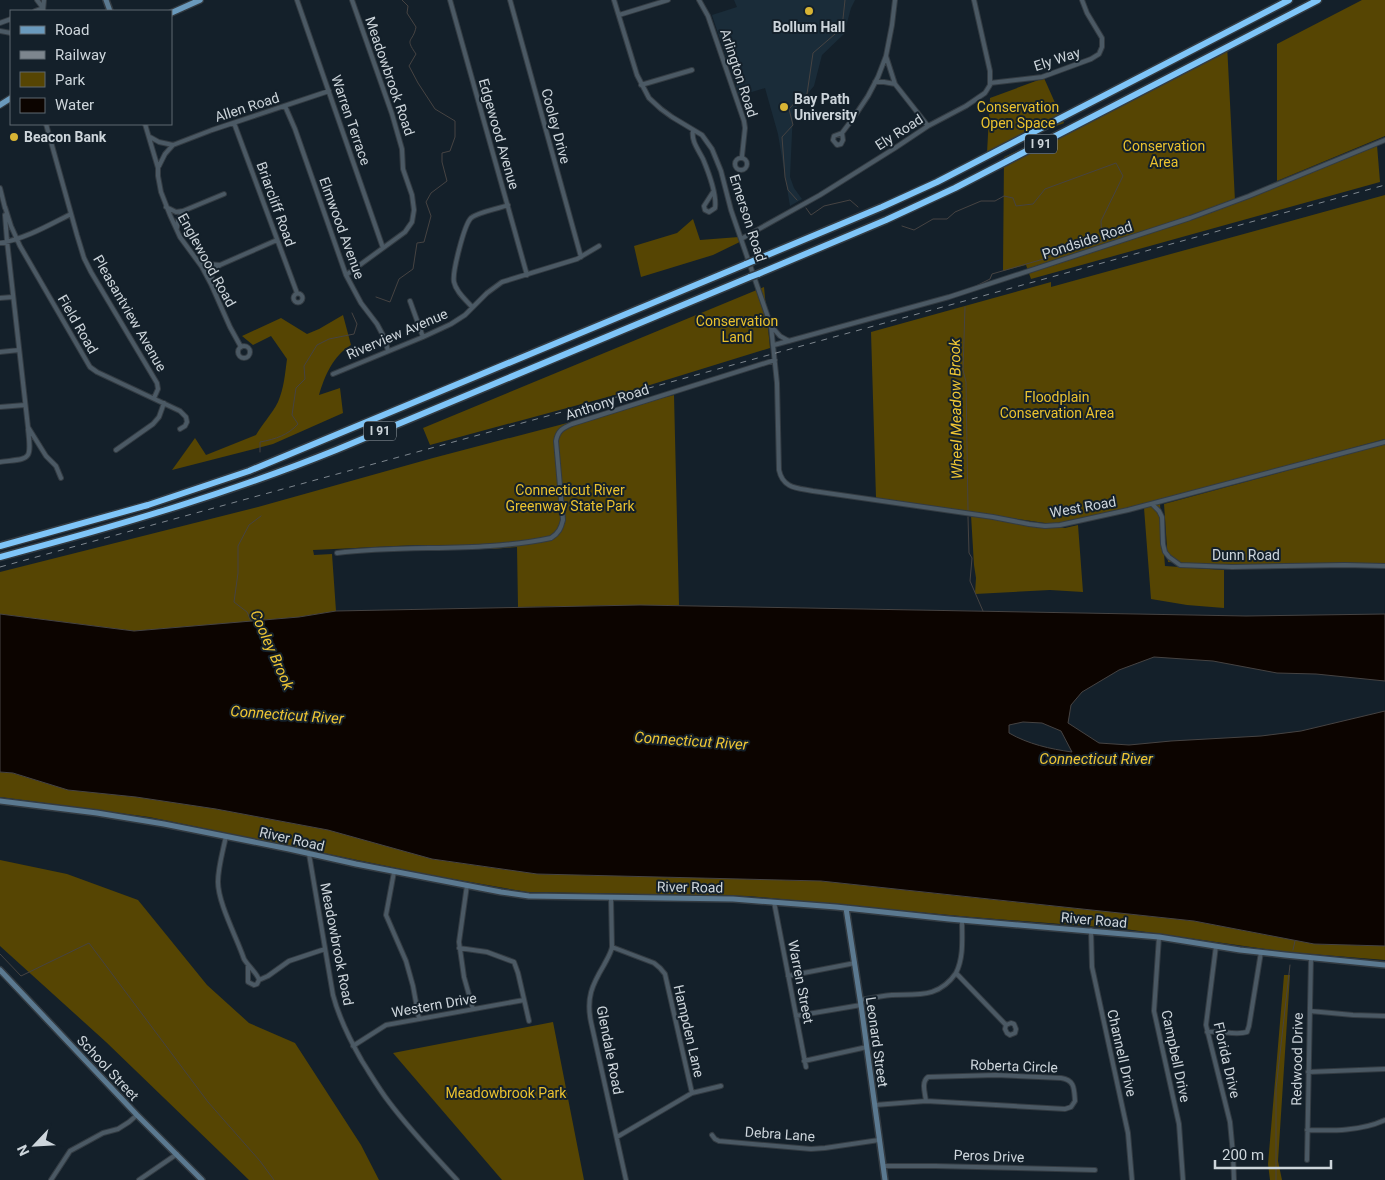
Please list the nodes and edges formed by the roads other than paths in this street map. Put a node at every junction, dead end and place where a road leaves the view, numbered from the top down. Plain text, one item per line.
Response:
1 (37, 0) edge
2 (44, 0) edge
3 (200, 0) edge
4 (297, 0) edge
5 (352, 0) edge
6 (450, 0) edge
7 (510, 0) edge
8 (614, 0) edge
9 (668, 0) edge
10 (700, 0) edge
11 (895, 0) edge
12 (974, 0) edge
13 (1082, 0) edge
14 (1289, 0) edge
15 (1318, 0) edge
16 (43, 10) edge
17 (172, 13) edge
18 (620, 15) junction
19 (886, 56) junction
20 (692, 70) dead end
21 (875, 82) junction
22 (990, 83) junction
23 (895, 84) junction
24 (641, 85) junction
25 (329, 90) junction
26 (285, 106) junction
27 (234, 122) junction
28 (46, 125) edge
29 (146, 125) edge
30 (928, 126) junction
31 (693, 130) junction
32 (842, 133) dead end
33 (150, 137) junction
34 (1385, 140) edge
35 (173, 145) junction
36 (742, 156) dead end
37 (158, 168) junction
38 (0, 188) edge
39 (713, 192) junction
40 (224, 194) dead end
41 (508, 205) junction
42 (166, 206) junction
43 (5, 207) junction
44 (183, 211) junction
45 (71, 214) junction
46 (177, 231) junction
47 (16, 238) junction
48 (741, 239) junction
49 (277, 240) junction
50 (7, 241) junction
51 (0, 242) edge
52 (599, 246) dead end
53 (383, 248) junction
54 (194, 257) junction
55 (581, 257) junction
56 (220, 265) junction
57 (526, 274) junction
58 (346, 275) junction
59 (211, 284) junction
60 (296, 293) dead end
61 (13, 297) junction
62 (0, 298) edge
63 (410, 300) dead end
64 (472, 307) junction
65 (771, 326) junction
66 (422, 337) junction
67 (789, 341) junction
68 (774, 345) junction
69 (241, 347) dead end
70 (19, 350) junction
71 (388, 351) junction
72 (0, 352) edge
73 (775, 360) junction
74 (333, 374) dead end
75 (154, 398) junction
76 (164, 403) junction
77 (25, 405) junction
78 (0, 407) edge
79 (28, 426) junction
80 (180, 429) dead end
81 (1385, 442) edge
82 (116, 450) dead end
83 (0, 462) edge
84 (61, 478) dead end
85 (782, 479) joint
86 (1152, 504) junction
87 (0, 546) edge
88 (337, 553) dead end
89 (0, 557) edge
90 (1385, 566) edge
91 (0, 801) edge
92 (226, 836) junction
93 (309, 854) junction
94 (394, 872) junction
95 (467, 885) junction
96 (611, 898) junction
97 (774, 902) junction
98 (846, 908) junction
99 (962, 920) junction
100 (1091, 930) junction
101 (1159, 937) junction
102 (1216, 946) junction
103 (612, 947) junction
104 (459, 948) junction
105 (325, 949) junction
106 (1260, 952) junction
107 (1311, 958) junction
108 (855, 963) junction
109 (1385, 965) edge
110 (248, 966) junction
111 (0, 970) edge
112 (956, 974) junction
113 (788, 976) junction
114 (259, 980) junction
115 (524, 1000) junction
116 (861, 1002) junction
117 (473, 1009) junction
118 (1310, 1011) junction
119 (796, 1016) junction
120 (1385, 1016) edge
121 (419, 1019) junction
122 (529, 1020) dead end
123 (1006, 1024) dead end
124 (1207, 1032) junction
125 (354, 1046) junction
126 (867, 1047) junction
127 (804, 1061) junction
128 (806, 1067) dead end
129 (1385, 1069) edge
130 (1308, 1072) junction
131 (721, 1086) dead end
132 (692, 1094) junction
133 (926, 1101) junction
134 (875, 1105) junction
135 (137, 1115) junction
136 (1385, 1120) edge
137 (1307, 1130) junction
138 (712, 1135) dead end
139 (616, 1137) junction
140 (880, 1140) junction
141 (176, 1154) junction
142 (1306, 1160) dead end
143 (883, 1166) junction
144 (1095, 1170) dead end
145 (51, 1180) edge
146 (139, 1180) edge
147 (202, 1180) edge
148 (457, 1180) edge
149 (626, 1180) edge
150 (884, 1180) edge
151 (1132, 1180) edge
152 (1183, 1180) edge
153 (1234, 1180) edge

1 - 16 street
2 - 16 street
3 - 17 main road
4 - 25 street, Warren Terrace
5 - 53 street, Meadowbrook Road
6 - 41 street, Edgewood Avenue
7 - 55 street, Cooley Drive
8 - 18 street, Emerson Road
9 - 18 street
10 - 36 street, Arlington Road
11 - 19 street
12 - 22 street
13 - 22 street, Ely Way
14 - 87 highway, I 91, bridge
15 - 89 highway, I 91, bridge
18 - 24 street, Emerson Road
19 - 21 street
19 - 23 street
20 - 24 street
21 - 23 street
21 - 32 street
22 - 30 street, Ely Road
23 - 30 street
24 - 31 street, Emerson Road
25 - 26 street, Allen Road
25 - 53 street, Warren Terrace
26 - 27 street, Allen Road
26 - 58 street, Elmwood Avenue
27 - 35 street, Allen Road
27 - 49 street, Briarcliff Road
28 - 45 street, Pleasantview Avenue
29 - 33 street, Englewood Road
30 - 48 street, Ely Road
31 - 39 street
31 - 48 street, Emerson Road
33 - 35 street
33 - 37 street, Englewood Road
34 - 67 street, Pondside Road
35 - 37 street
37 - 42 street, Englewood Road
38 - 43 street, Field Road
39 - 39 street
40 - 44 street
41 - 57 street, Edgewood Avenue
41 - 64 street
42 - 44 street
42 - 46 street, Englewood Road
43 - 47 street, Field Road
43 - 50 street, Field Road
44 - 46 street
45 - 47 street
45 - 75 street, Pleasantview Avenue
46 - 54 street, Englewood Road
47 - 50 street
47 - 75 street, Field Road
48 - 65 street, Emerson Road
49 - 56 street
49 - 60 street, Briarcliff Road
50 - 51 street
50 - 61 street, Field Road
52 - 55 street, Riverview Avenue
53 - 58 street, Meadowbrook Road
54 - 56 street
54 - 59 street, Englewood Road
55 - 57 street, Riverview Avenue
56 - 59 street
57 - 64 street, Riverview Avenue
58 - 71 street, Elmwood Avenue
59 - 69 street, Englewood Road
61 - 62 street
61 - 70 street, Field Road
63 - 66 street
64 - 66 street, Riverview Avenue
65 - 67 street
65 - 68 street, Emerson Road
66 - 71 street, Riverview Avenue
67 - 68 street, Pondside Road
68 - 73 street, Emerson Road
70 - 72 street
70 - 77 street, Field Road
71 - 74 street, Riverview Avenue
73 - 85 street, Emerson Road
73 - 88 street, Anthony Road
75 - 76 street, Field Road
76 - 80 street, Field Road
76 - 82 street
77 - 78 street
77 - 79 street, Field Road
79 - 83 street, Field Road
79 - 84 street
81 - 86 street, West Road
85 - 86 street, West Road
86 - 90 street, Dunn Road
91 - 92 street, River Road
92 - 93 street, River Road
92 - 110 street
93 - 94 street, River Road
93 - 105 street, Meadowbrook Road
94 - 95 street, River Road
94 - 121 street
95 - 96 street, River Road
95 - 104 street
96 - 97 street, River Road
96 - 103 street, Glendale Road
97 - 98 street, River Road
97 - 113 street, Warren Street
98 - 99 street, River Road
98 - 108 street, Leonard Street
99 - 100 street, River Road
99 - 112 street
100 - 101 street, River Road
100 - 151 street, Channell Drive
101 - 102 street, River Road
101 - 152 street, Campbell Drive
102 - 106 street, River Road
102 - 124 street, Florida Drive
103 - 132 street, Hampden Lane
103 - 139 street, Glendale Road
104 - 115 street
104 - 117 street
105 - 114 street
105 - 125 street, Meadowbrook Road
106 - 107 street, River Road
106 - 124 street
107 - 109 street, River Road
107 - 118 street, Redwood Drive
108 - 113 street
108 - 116 street, Leonard Street
110 - 114 street
110 - 114 street
111 - 135 street, School Street
112 - 116 street
112 - 123 street
113 - 119 street, Warren Street
115 - 117 street, Western Drive
115 - 122 street
116 - 119 street
116 - 126 street, Leonard Street
117 - 121 street, Western Drive
118 - 120 street
118 - 130 street, Redwood Drive
119 - 127 street, Warren Street
121 - 125 street, Western Drive
124 - 153 street, Florida Drive
125 - 148 street, Meadowbrook Road
126 - 127 street
126 - 134 street, Leonard Street
127 - 128 street, Warren Street
129 - 130 street
130 - 137 street, Redwood Drive
131 - 132 street
132 - 139 street
133 - 133 street, Roberta Circle
133 - 134 street, Roberta Circle
134 - 140 street, Leonard Street
135 - 141 street, School Street
135 - 145 street
136 - 137 street
137 - 142 street, Redwood Drive
138 - 140 street, Debra Lane
139 - 149 street, Glendale Road
140 - 143 street, Leonard Street
141 - 146 street
141 - 147 street, School Street
143 - 144 street, Peros Drive
143 - 150 street, Leonard Street

